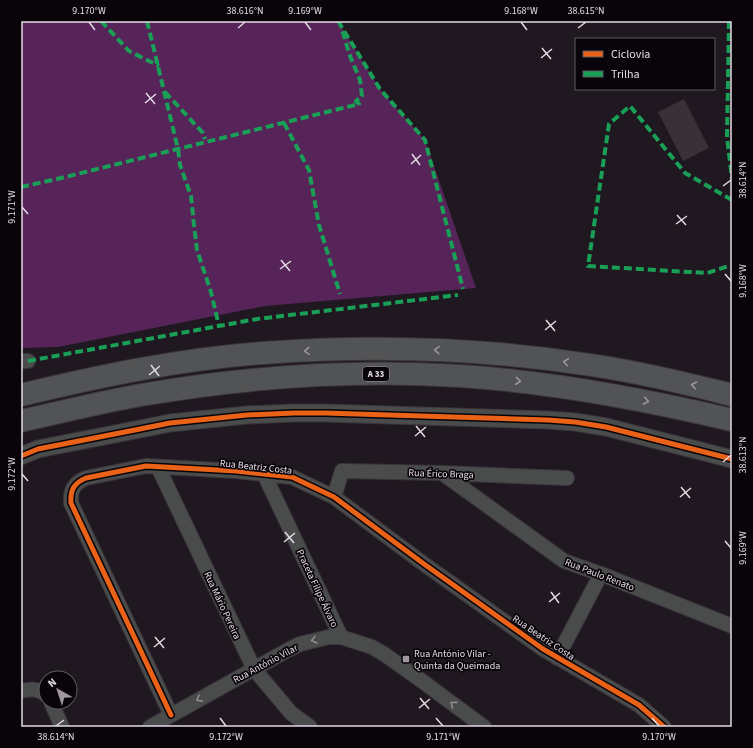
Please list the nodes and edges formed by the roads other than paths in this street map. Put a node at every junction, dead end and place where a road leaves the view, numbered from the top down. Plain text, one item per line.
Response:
1 (496, 379) junction
2 (21, 395) edge
3 (732, 395) edge
4 (732, 420) edge
5 (21, 421) edge
6 (21, 433) edge
7 (21, 456) edge
8 (732, 459) edge
9 (158, 467) junction
10 (442, 473) junction
11 (264, 474) junction
12 (567, 478) dead end
13 (334, 497) junction
14 (601, 574) junction
15 (732, 626) edge
16 (341, 637) junction
17 (557, 658) junction
18 (254, 669) junction
19 (38, 690) edge
20 (21, 691) edge
21 (55, 710) edge
22 (171, 715) junction
23 (62, 727) edge
24 (150, 727) edge
25 (310, 727) edge
26 (484, 727) edge
27 (664, 727) edge

1 -> 4 highway, A 33
1 - 5 highway, A 33
1 - 6 highway
3 -> 2 highway
7 - 8 street
9 - 11 street, Rua Beatriz Costa
9 - 18 street, Rua Mário Pereira
9 - 22 street, Rua Beatriz Costa
10 - 12 street, Rua Érico Braga
10 - 13 street, Rua Érico Braga
10 - 14 street, Rua Paulo Renato
11 - 13 street, Rua Beatriz Costa
11 - 16 street, Praceta Filipe Álvaro
13 - 17 street, Rua Beatriz Costa
14 - 15 street, Rua Paulo Renato
14 - 17 street
16 -> 18 street, Rua António Vilar
26 -> 16 street, Rua António Vilar
17 - 27 street, Rua Beatriz Costa
18 -> 22 street, Rua António Vilar
18 - 25 street, Rua Mário Pereira
19 - 20 street
21 - 23 street
22 - 24 street, Rua António Vilar

